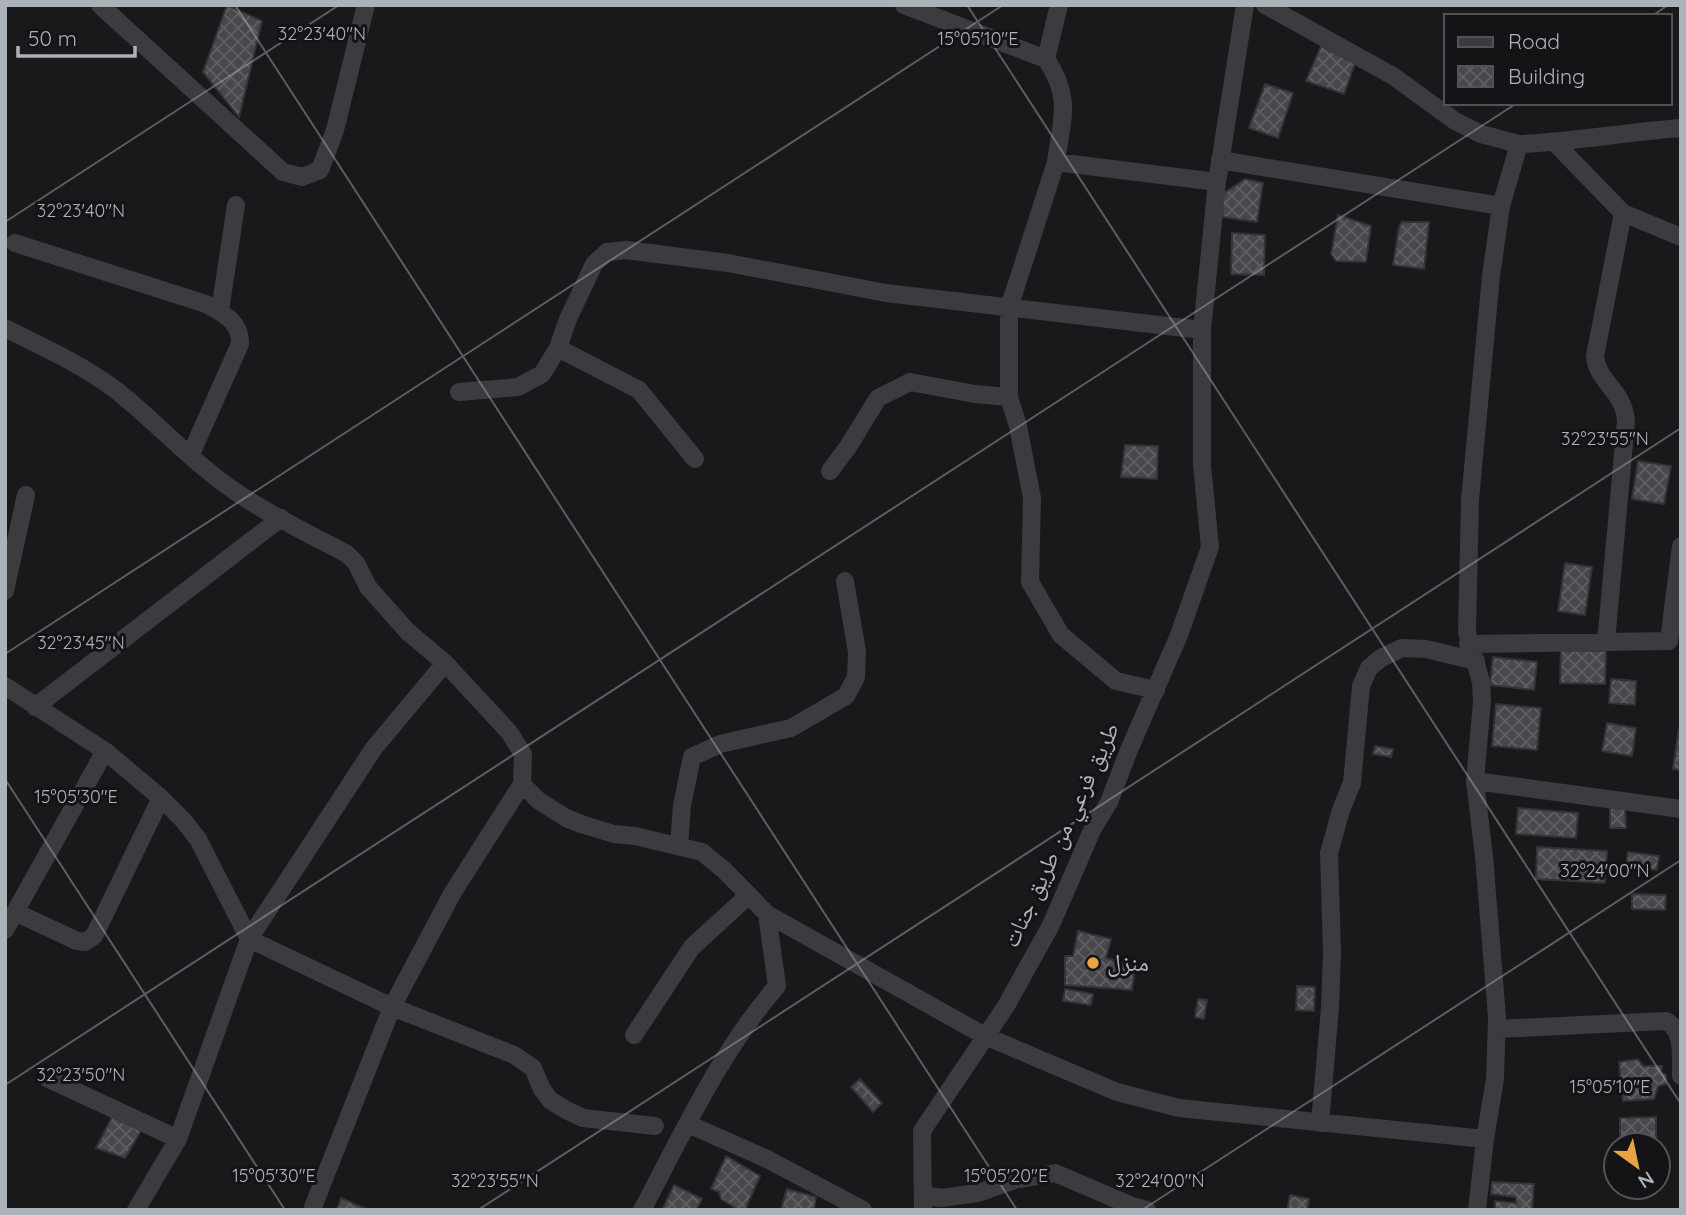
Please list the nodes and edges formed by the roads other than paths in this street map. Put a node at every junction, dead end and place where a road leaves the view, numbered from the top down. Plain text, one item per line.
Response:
1 (100, 5) edge
2 (366, 5) edge
3 (904, 5) edge
4 (1059, 5) edge
5 (1245, 5) edge
6 (1265, 5) edge
7 (1046, 59) junction
8 (1681, 128) edge
9 (1555, 143) junction
10 (1519, 144) junction
11 (1220, 160) junction
12 (1056, 162) junction
13 (1217, 182) junction
14 (236, 205) dead end
15 (1501, 206) junction
16 (1623, 213) junction
17 (1681, 237) edge
18 (15, 243) dead end
19 (1009, 307) junction
20 (220, 312) junction
21 (5, 328) edge
22 (1202, 330) junction
23 (558, 348) junction
24 (459, 392) dead end
25 (1009, 397) junction
26 (190, 456) junction
27 (695, 459) dead end
28 (830, 471) dead end
29 (26, 495) dead end
30 (281, 518) junction
31 (1681, 546) edge
32 (845, 581) dead end
33 (5, 591) edge
34 (1606, 642) junction
35 (1675, 642) edge
36 (1472, 652) junction
37 (445, 663) junction
38 (5, 687) edge
39 (1156, 690) junction
40 (35, 707) junction
41 (105, 751) junction
42 (1475, 781) junction
43 (522, 784) junction
44 (161, 798) junction
45 (1681, 809) edge
46 (679, 846) junction
47 (749, 895) junction
48 (15, 912) junction
49 (767, 914) junction
50 (5, 930) edge
51 (249, 939) junction
52 (392, 1007) junction
53 (1497, 1029) junction
54 (634, 1035) dead end
55 (985, 1036) junction
56 (1681, 1076) edge
57 (47, 1077) dead end
58 (1320, 1123) junction
59 (688, 1124) junction
60 (655, 1126) dead end
61 (178, 1139) junction
62 (1485, 1139) junction
63 (923, 1203) edge
64 (313, 1207) dead end
65 (1137, 1209) edge
66 (136, 1210) edge
67 (642, 1210) edge
68 (863, 1210) edge
69 (1477, 1210) edge

1 - 2 street
3 - 7 street
4 - 7 street
5 - 11 street, طريق فرعي من طريق جنات
6 - 10 street
7 - 12 street
8 - 9 street
9 - 10 street
9 - 16 street
10 - 15 street
11 - 13 street, طريق فرعي من طريق جنات
11 - 15 street
12 - 13 street
12 - 19 street
13 - 22 street, طريق فرعي من طريق جنات
14 - 20 street
15 - 36 street
16 - 17 street
16 - 34 street
18 - 20 street
19 - 22 street
19 - 23 street
19 - 25 street
20 - 26 street
21 - 26 street
22 - 39 street, طريق فرعي من طريق جنات
23 - 24 street
23 - 27 street
25 - 28 street
25 - 39 street
26 - 30 street
29 - 33 street
30 - 37 street
30 - 40 street
31 - 35 street
32 - 46 street
34 - 35 street
34 - 36 street
36 - 42 street
36 - 58 street
37 - 43 street
37 - 51 street
38 - 40 street
39 - 55 street, طريق فرعي من طريق جنات
40 - 41 street
41 - 44 street
41 - 48 street
42 - 45 street
42 - 53 street
43 - 46 street
43 - 52 street
44 - 48 street
44 - 51 street
46 - 47 street
47 - 49 street
47 - 54 street
48 - 50 street
49 - 55 street
49 - 59 street
51 - 52 street
51 - 61 street
52 - 60 street
52 - 64 street
53 - 56 street
53 - 62 street
55 - 58 street
55 - 63 street, طريق فرعي من طريق جنات
57 - 61 street
58 - 62 street
59 - 67 street
59 - 68 street
61 - 66 street
62 - 69 street
63 - 65 street

